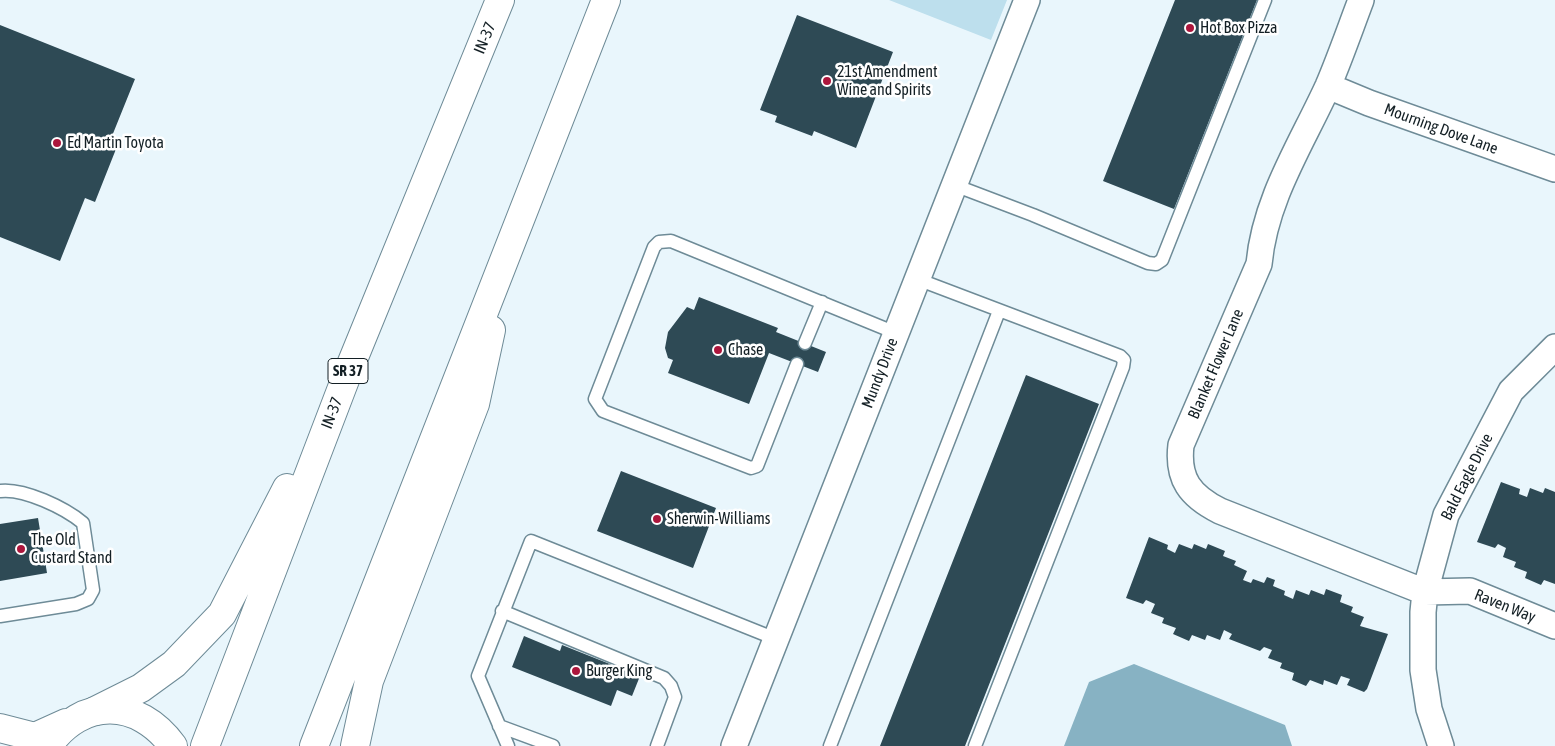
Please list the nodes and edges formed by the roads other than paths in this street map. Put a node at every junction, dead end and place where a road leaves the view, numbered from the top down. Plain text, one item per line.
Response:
1 (500, 0) edge
2 (606, 0) edge
3 (1027, 0) edge
4 (1265, 0) edge
5 (1361, 0) edge
6 (1328, 86) junction
7 (1555, 169) edge
8 (954, 185) junction
9 (508, 248) junction
10 (917, 279) junction
11 (822, 302) junction
12 (999, 311) junction
13 (896, 333) junction
14 (806, 343) dead end
15 (1555, 347) edge
16 (797, 364) dead end
17 (348, 372) junction
18 (0, 491) edge
19 (1425, 592) junction
20 (502, 611) junction
21 (0, 616) edge
22 (1555, 626) edge
23 (776, 639) junction
24 (85, 714) junction
25 (499, 726) junction
26 (0, 728) edge
27 (48, 746) edge
28 (173, 746) edge
29 (205, 746) edge
30 (314, 746) edge
31 (355, 746) edge
32 (508, 746) edge
33 (553, 746) edge
34 (657, 746) edge
35 (734, 746) edge
36 (830, 746) edge
37 (975, 746) edge
38 (1441, 746) edge

1 - 17 main road, IN-37 / SR 37
2 - 9 main road
3 - 8 street, Mundy Drive
4 - 8 lane
5 - 6 street, Blanket Flower Lane
6 - 7 street, Mourning Dove Lane
6 - 19 street, Blanket Flower Lane
8 - 10 street, Mundy Drive
9 - 30 main road
9 - 31 main road
10 - 12 lane
10 - 13 street, Mundy Drive
11 - 13 lane
11 - 14 lane
11 - 16 lane
12 - 36 lane
12 - 37 lane
13 - 23 street, Mundy Drive
15 - 19 street, Bald Eagle Drive
17 - 24 main road
17 - 29 main road, IN-37 / SR 37
18 - 21 lane
19 - 22 street, Raven Way
19 - 38 street, Bald Eagle Drive
20 - 23 lane
20 - 25 lane
20 - 34 lane
23 - 35 street, Mundy Drive
24 - 26 main road
24 - 27 main road
24 - 28 main road
25 - 32 lane
25 - 33 lane

